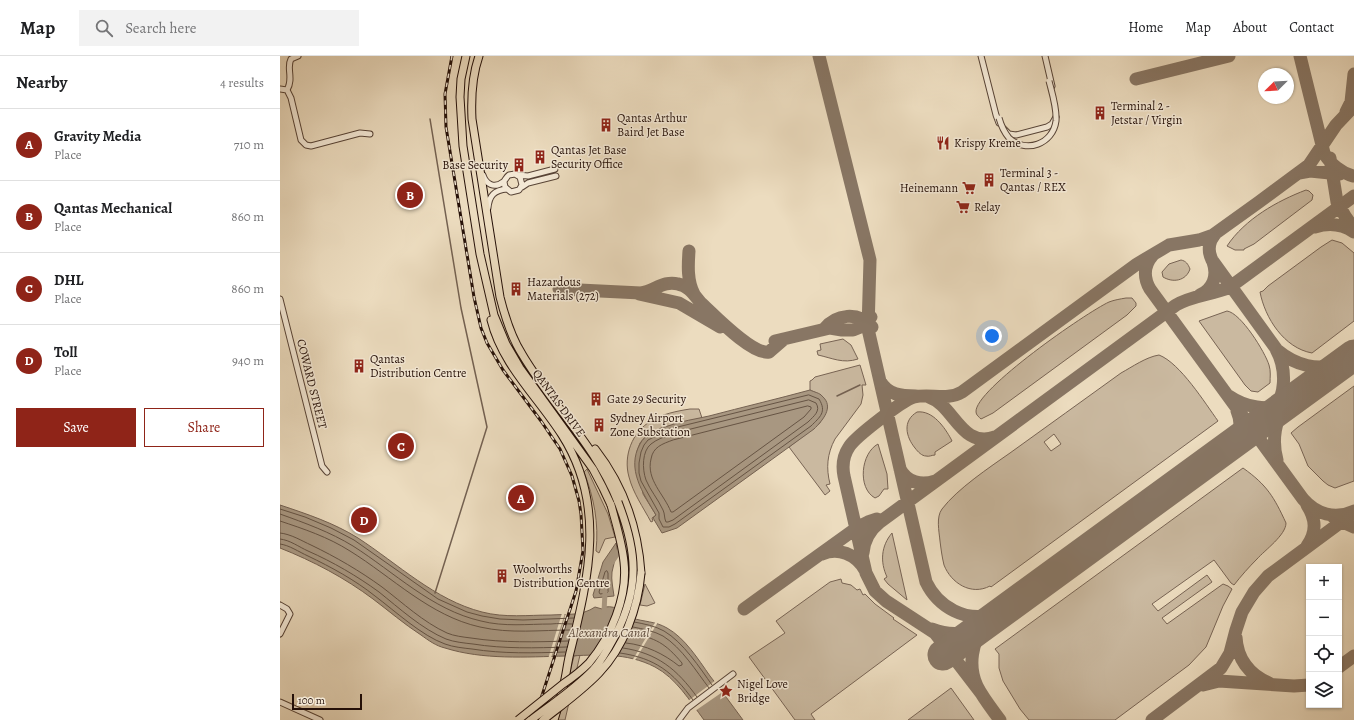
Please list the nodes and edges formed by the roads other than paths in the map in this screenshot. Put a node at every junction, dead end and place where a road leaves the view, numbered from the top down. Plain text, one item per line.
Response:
1 (298, 56) edge
2 (466, 56) edge
3 (479, 56) edge
4 (982, 56) edge
5 (1043, 56) edge
6 (280, 89) edge
7 (288, 90) junction
8 (370, 134) dead end
9 (480, 166) junction
10 (518, 175) junction
11 (504, 182) junction
12 (521, 188) junction
13 (507, 189) junction
14 (488, 220) junction
15 (486, 284) junction
16 (280, 299) edge
17 (327, 472) dead end
18 (621, 501) junction
19 (280, 605) edge
20 (280, 634) edge
21 (733, 674) dead end
22 (280, 702) edge
23 (320, 720) edge
24 (518, 720) edge
25 (531, 720) edge
26 (543, 720) edge
27 (554, 720) edge
28 (679, 720) edge

1 - 7 street
2 - 15 highway, QANTAS DRIVE
3 - 9 highway, QANTAS DRIVE
4 - 5 street
4 - 5 street, bridge
6 - 7 street
7 - 8 street
9 - 11 street
9 - 14 highway, QANTAS DRIVE
10 - 11 street
10 - 12 street
10 - 12 street
11 - 13 street
12 - 13 street
13 - 14 street
14 - 18 highway, QANTAS DRIVE
15 - 24 highway, QANTAS DRIVE, bridge
15 - 27 highway
16 - 17 street, COWARD STREET
18 - 25 highway, QANTAS DRIVE, bridge
18 - 26 highway, bridge
19 - 20 street
21 - 28 street
22 - 23 street

